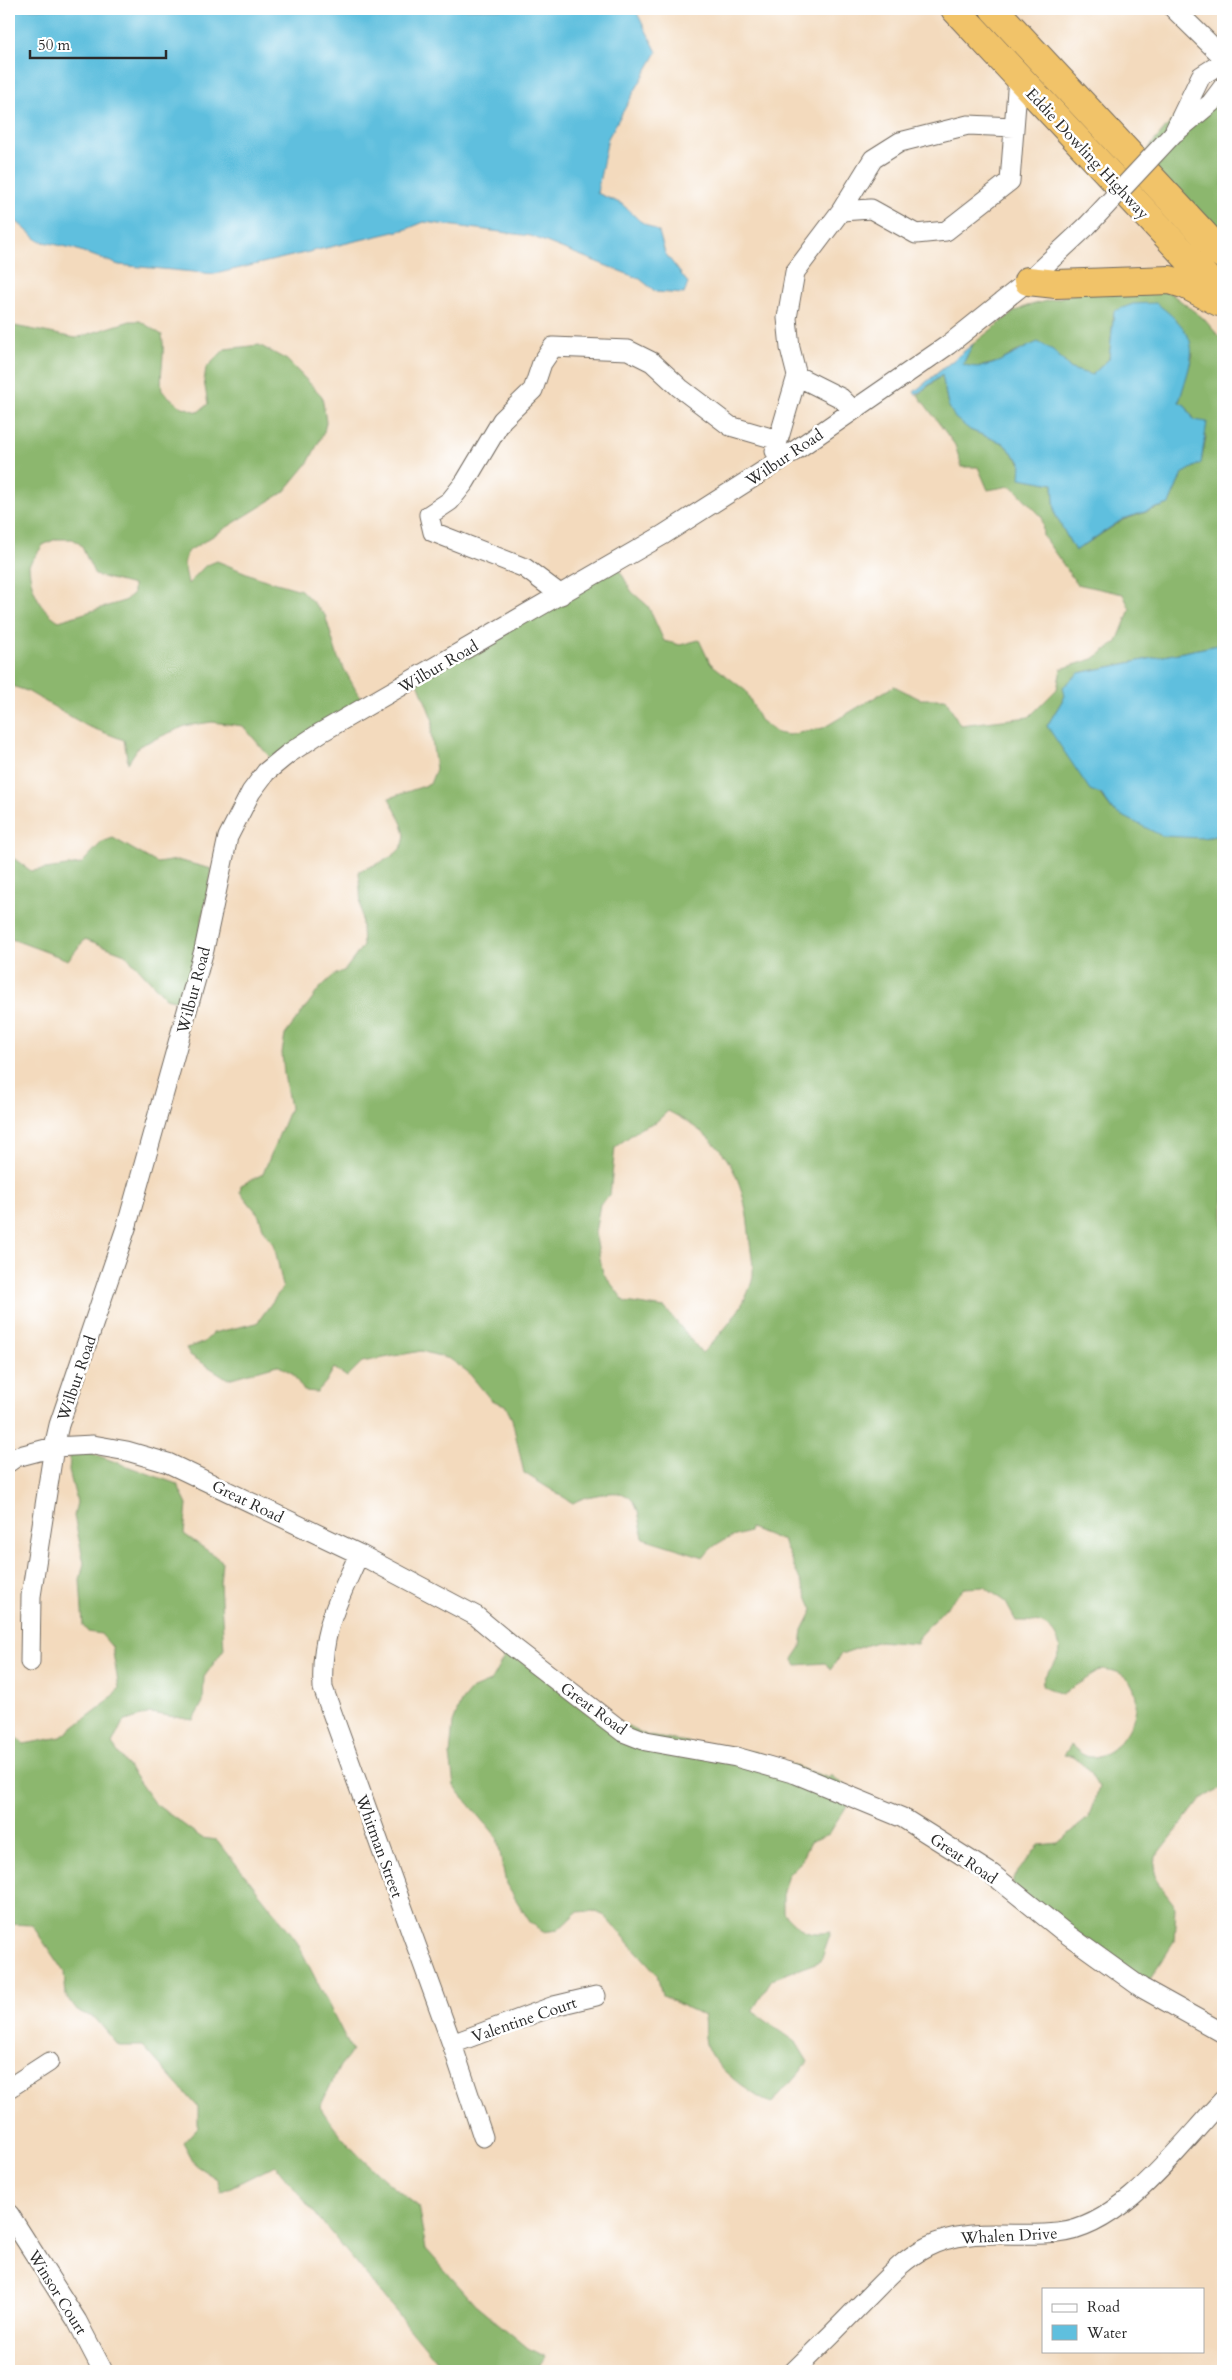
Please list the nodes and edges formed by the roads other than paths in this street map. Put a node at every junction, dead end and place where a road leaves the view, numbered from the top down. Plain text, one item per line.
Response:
1 (954, 9) edge
2 (994, 9) edge
3 (1174, 9) edge
4 (1223, 57) edge
5 (1223, 62) edge
6 (1018, 78) junction
7 (1223, 87) edge
8 (1014, 127) junction
9 (1174, 134) junction
10 (841, 211) junction
11 (1223, 255) edge
12 (1028, 281) junction
13 (1223, 296) edge
14 (1223, 304) edge
15 (797, 376) junction
16 (853, 410) junction
17 (778, 440) junction
18 (771, 466) junction
19 (561, 595) junction
20 (54, 1447) junction
21 (9, 1462) edge
22 (359, 1554) junction
23 (30, 1662) dead end
24 (596, 1996) dead end
25 (1223, 2033) edge
26 (452, 2044) junction
27 (49, 2062) dead end
28 (9, 2088) edge
29 (1223, 2100) edge
30 (483, 2137) dead end
31 (9, 2214) edge
32 (102, 2371) edge
33 (794, 2371) edge

1 - 6 highway, Eddie Dowling Highway
2 - 11 highway, Eddie Dowling Highway
3 - 4 street
5 - 9 street, Wilbur Road
6 - 8 street
6 - 13 highway, Eddie Dowling Highway
7 - 9 street, Wilbur Road
8 - 10 street
8 - 10 street
9 - 12 street, Wilbur Road, bridge
10 - 15 street
12 - 14 highway
12 - 16 street, Wilbur Road
15 - 16 street
15 - 17 street
16 - 18 street, Wilbur Road
17 - 18 street
17 - 19 street
18 - 19 street, Wilbur Road
19 - 20 street, Wilbur Road
20 - 21 street, Great Road
20 - 22 street, Great Road
20 - 23 street, Wilbur Road
22 - 25 street, Great Road
22 - 26 street, Whitman Street
24 - 26 street, Valentine Court
26 - 30 street, Whitman Street
27 - 28 street
29 - 33 street, Whalen Drive
31 - 32 street, Winsor Court

